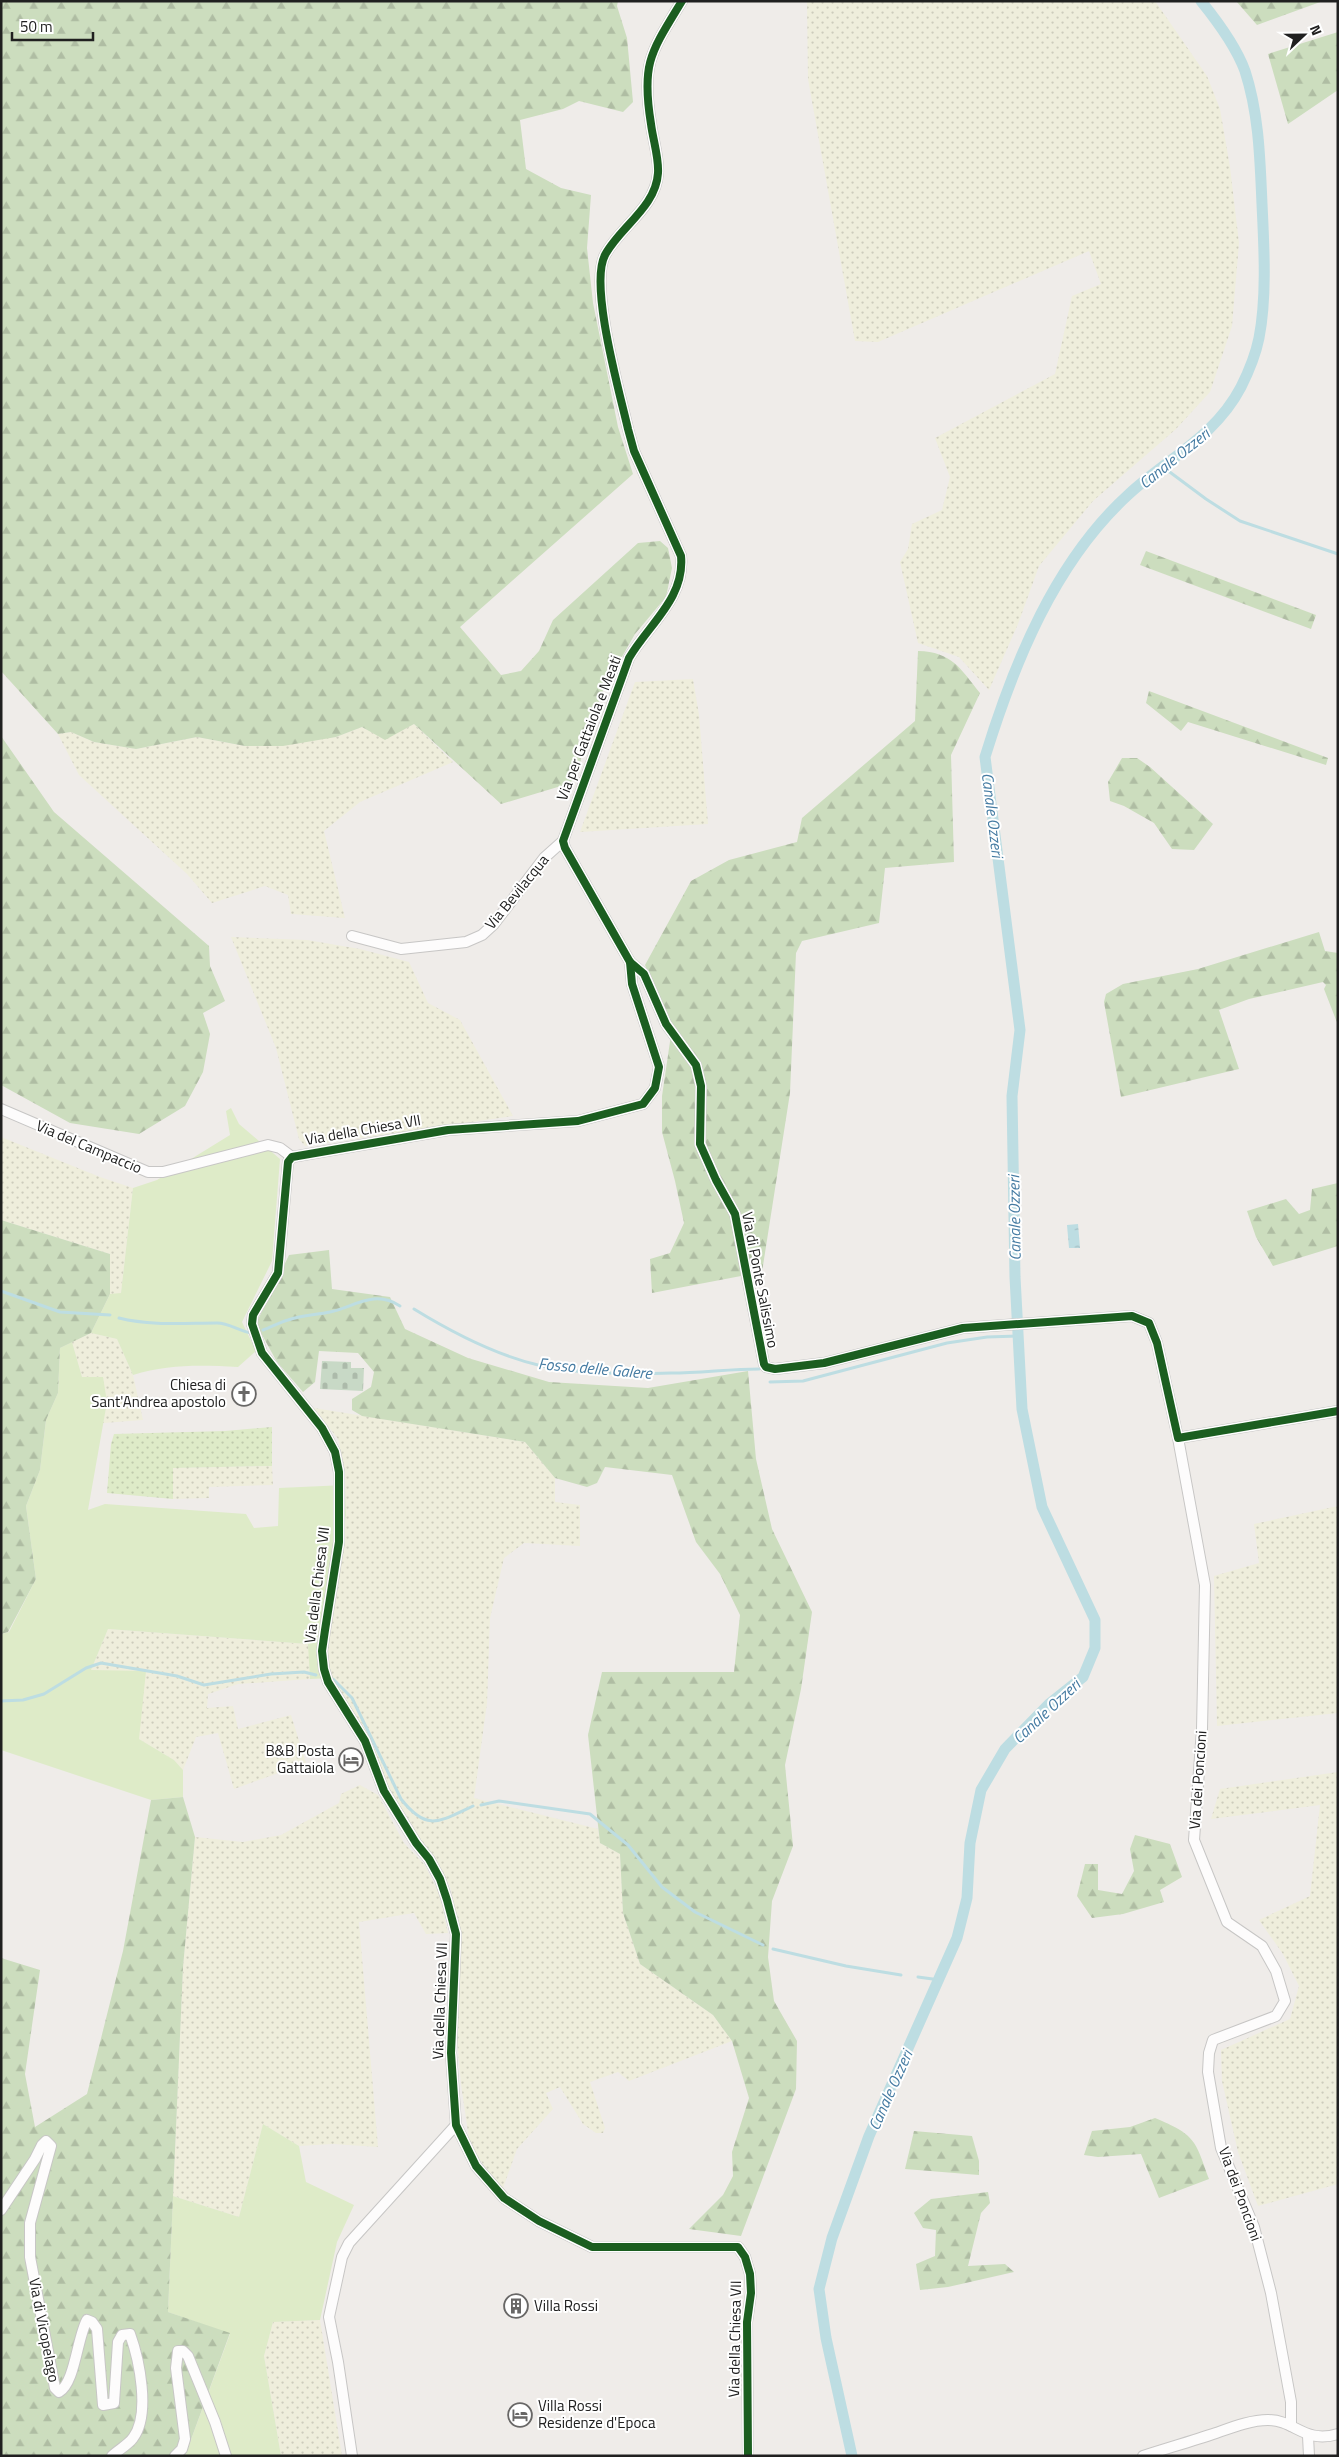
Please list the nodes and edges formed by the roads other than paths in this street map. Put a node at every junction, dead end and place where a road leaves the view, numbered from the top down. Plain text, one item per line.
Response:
1 (682, 1) edge
2 (563, 841) junction
3 (352, 936) dead end
4 (630, 962) junction
5 (1, 1109) edge
6 (292, 1158) junction
7 (1338, 1411) edge
8 (1178, 1438) junction
9 (456, 2125) junction
10 (1, 2210) edge
11 (1291, 2426) junction
12 (1338, 2434) edge
13 (1308, 2436) junction
14 (112, 2456) edge
15 (174, 2456) edge
16 (226, 2456) edge
17 (352, 2456) edge
18 (748, 2456) edge
19 (1143, 2456) edge
20 (1309, 2456) edge

1 - 2 street, Via per Gattaiola e Meati
2 - 3 street, Via Bevilacqua
2 - 4 street
4 - 6 street, Via della Chiesa VII
4 - 8 street, Via di Ponte Salissimo
5 - 6 street, Via del Campaccio
6 - 9 street, Via della Chiesa VII
7 - 8 street
8 - 11 street, Via dei Poncioni
9 - 17 street
9 - 18 street, Via della Chiesa VII
10 - 14 street, Via di Vicopelago
11 - 13 street
11 - 19 street
12 - 13 street
13 - 20 street
15 - 16 street

